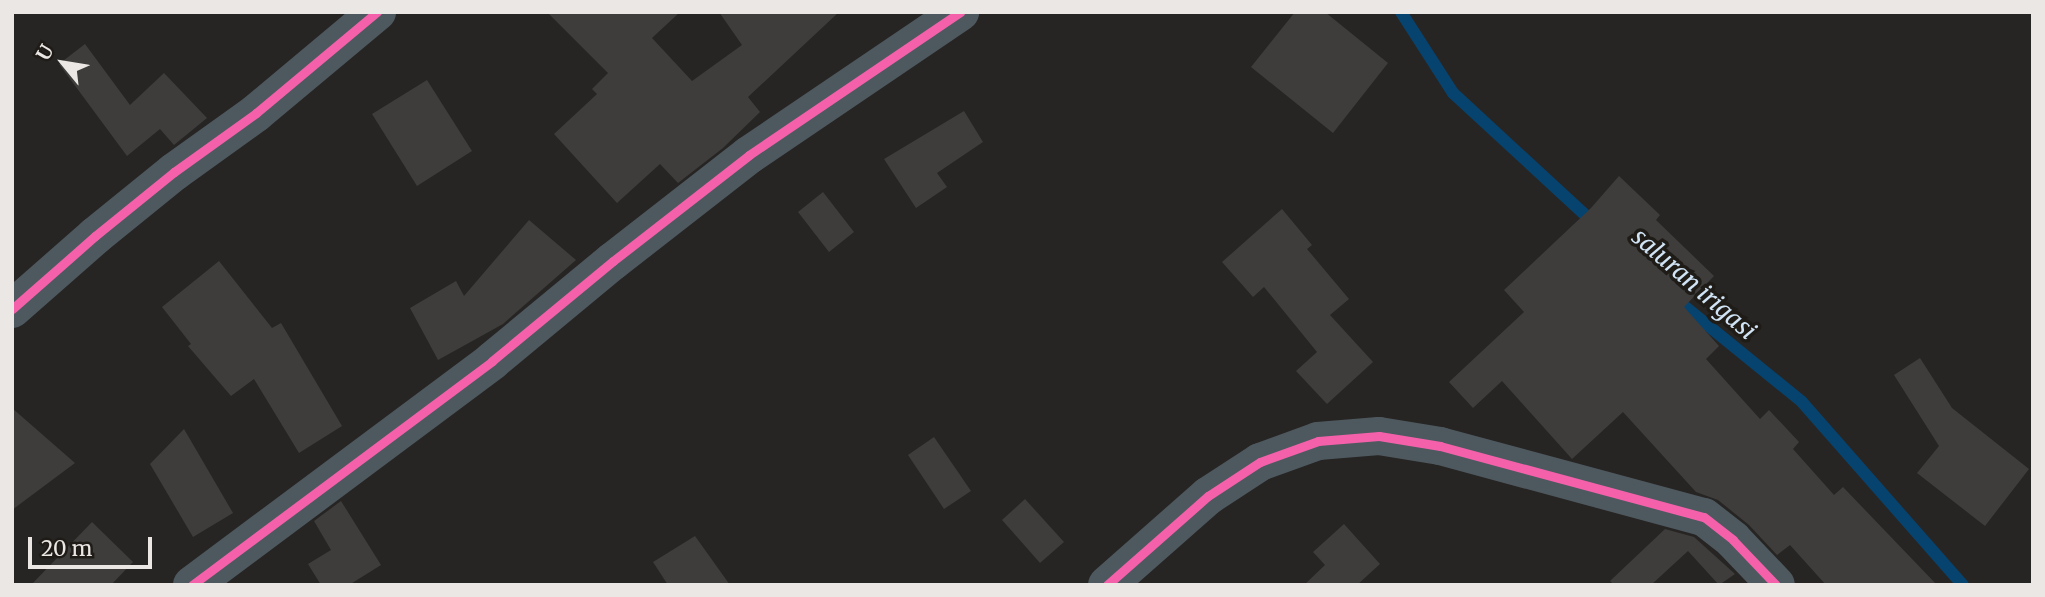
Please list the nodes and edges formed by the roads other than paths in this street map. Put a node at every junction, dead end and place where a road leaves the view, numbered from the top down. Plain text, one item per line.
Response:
1 (377, 12) edge
2 (960, 12) edge
3 (12, 309) edge
4 (192, 585) edge
5 (1107, 585) edge
6 (1776, 585) edge

1 - 3 street
2 - 4 street
5 - 6 street

